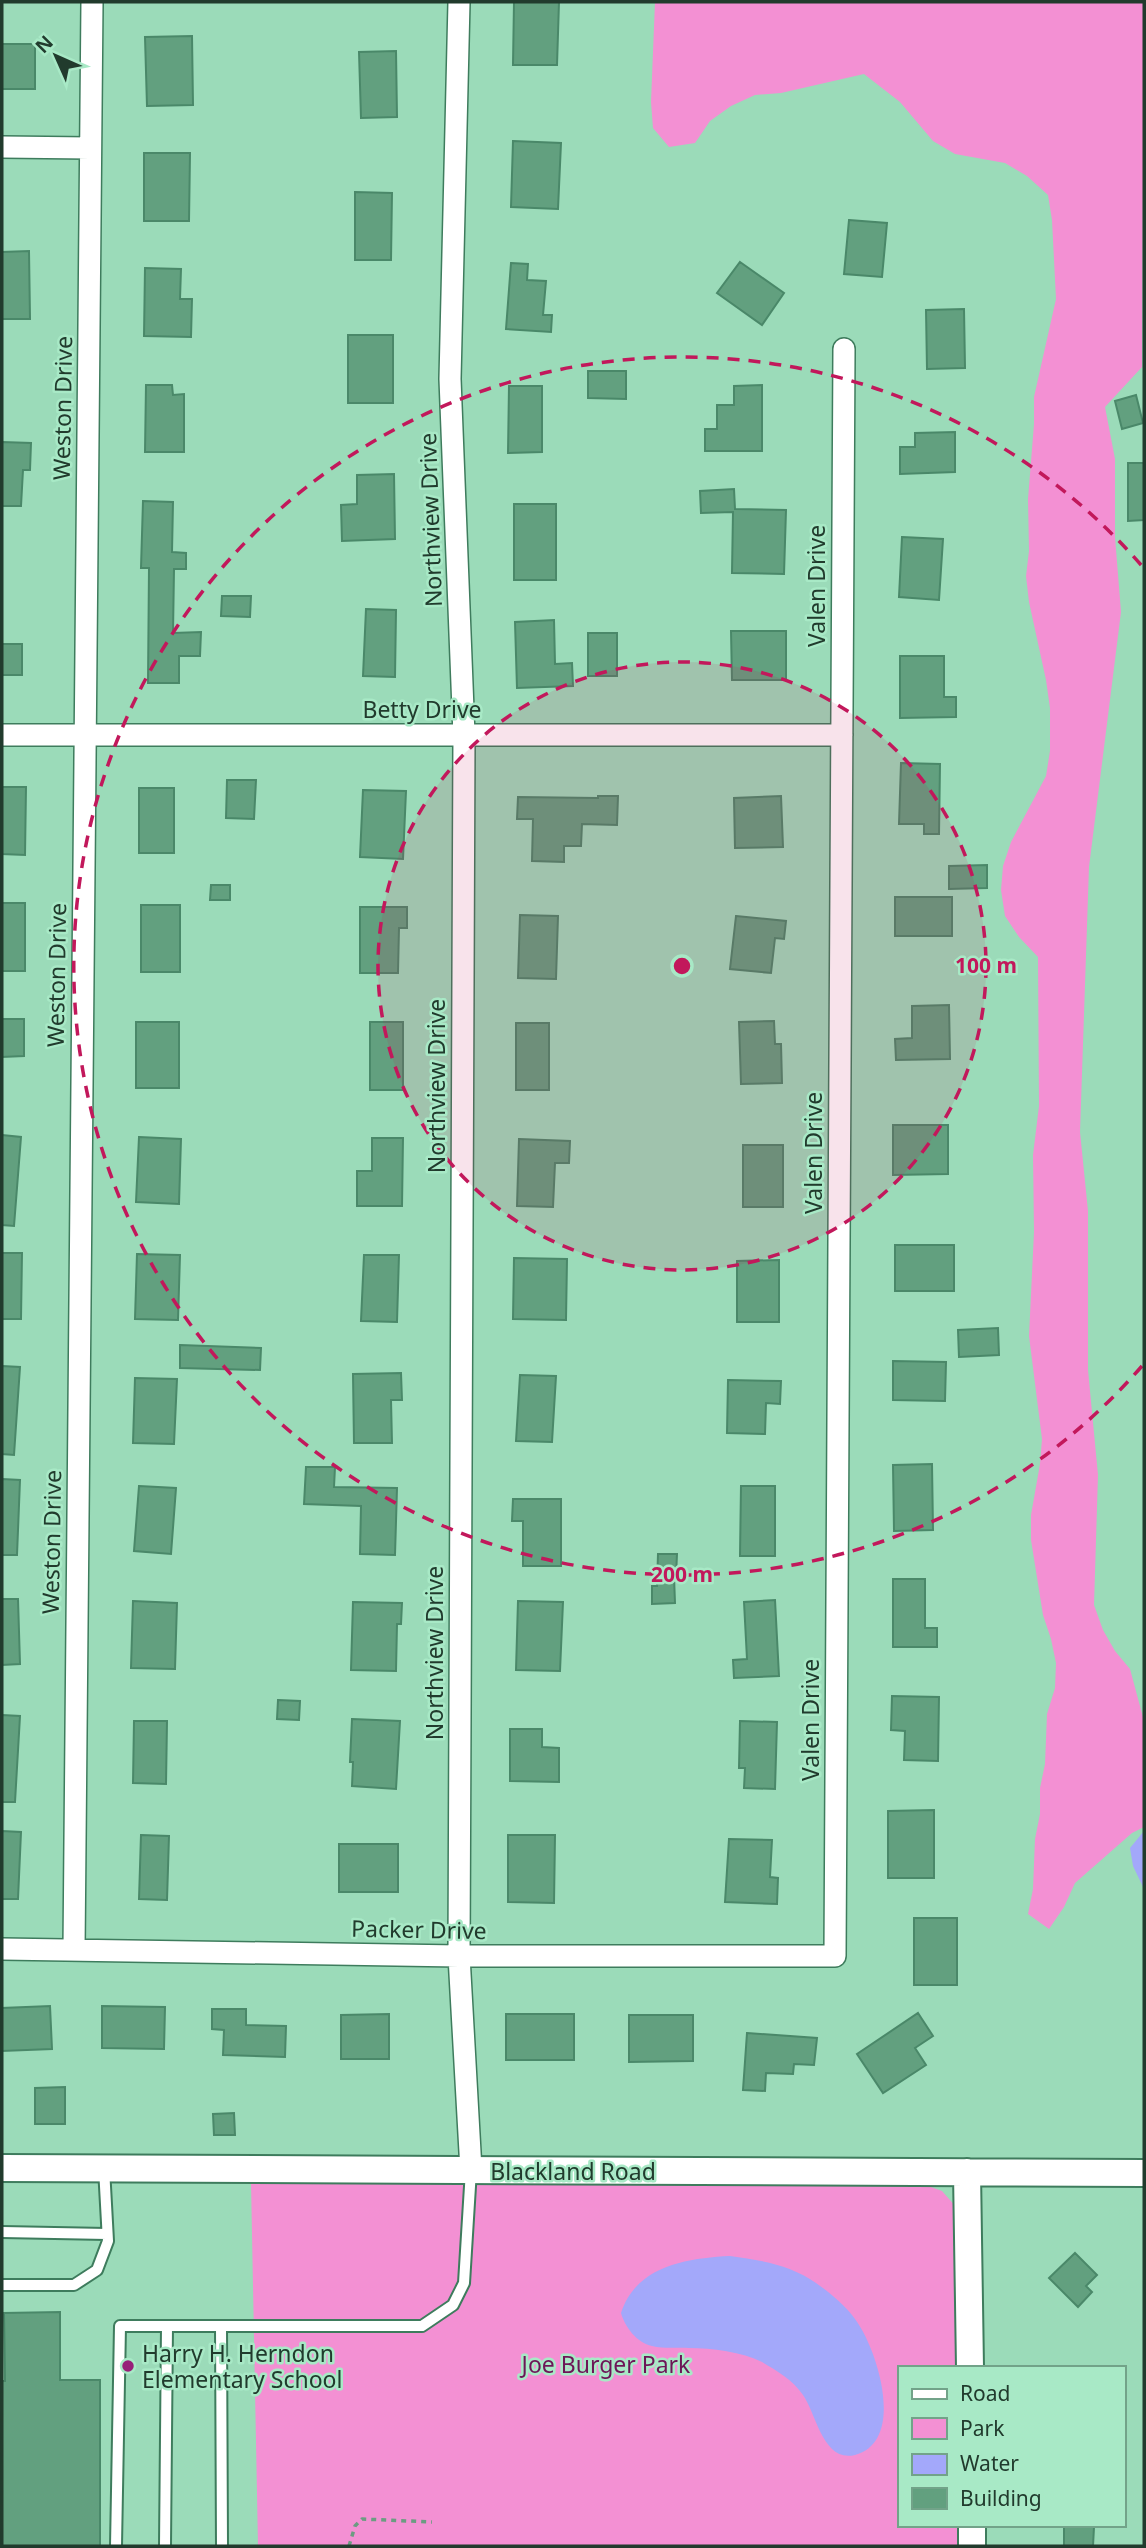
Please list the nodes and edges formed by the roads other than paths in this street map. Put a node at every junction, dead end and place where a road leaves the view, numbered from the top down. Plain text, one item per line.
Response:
1 (92, 2) edge
2 (459, 2) edge
3 (2, 147) edge
4 (90, 148) junction
5 (844, 349) dead end
6 (2, 735) edge
7 (85, 735) junction
8 (464, 735) junction
9 (842, 735) junction
10 (2, 1949) edge
11 (74, 1950) junction
12 (459, 1956) junction
13 (835, 1956) joint
14 (104, 2167) junction
15 (2, 2168) edge
16 (471, 2170) junction
17 (967, 2172) junction
18 (1144, 2173) edge
19 (2, 2232) edge
20 (107, 2234) junction
21 (2, 2285) edge
22 (167, 2326) junction
23 (220, 2326) junction
24 (970, 2366) edge
25 (972, 2527) edge
26 (116, 2546) edge
27 (165, 2546) edge
28 (222, 2546) edge
29 (972, 2546) edge

1 - 4 street, Weston Drive
2 - 8 street, Northview Drive
3 - 4 street
4 - 7 street, Weston Drive
5 - 9 street, Valen Drive
6 - 7 street, Betty Drive
7 - 8 street, Betty Drive
7 - 11 street, Weston Drive
8 - 9 street, Betty Drive
8 - 12 street, Northview Drive
9 - 13 street, Valen Drive
10 - 11 street, Packer Drive
11 - 12 street, Packer Drive
12 - 13 street, Packer Drive
12 - 16 street, Northview Drive
14 - 15 street, Blackland Road
14 - 16 street, Blackland Road
14 - 20 lane
16 - 17 street, Blackland Road
16 - 23 lane
17 - 18 street, Blackland Road
17 - 24 street
19 - 20 lane
20 - 21 lane
22 - 23 lane
22 - 26 lane
22 - 27 lane
23 - 28 lane
25 - 29 street

